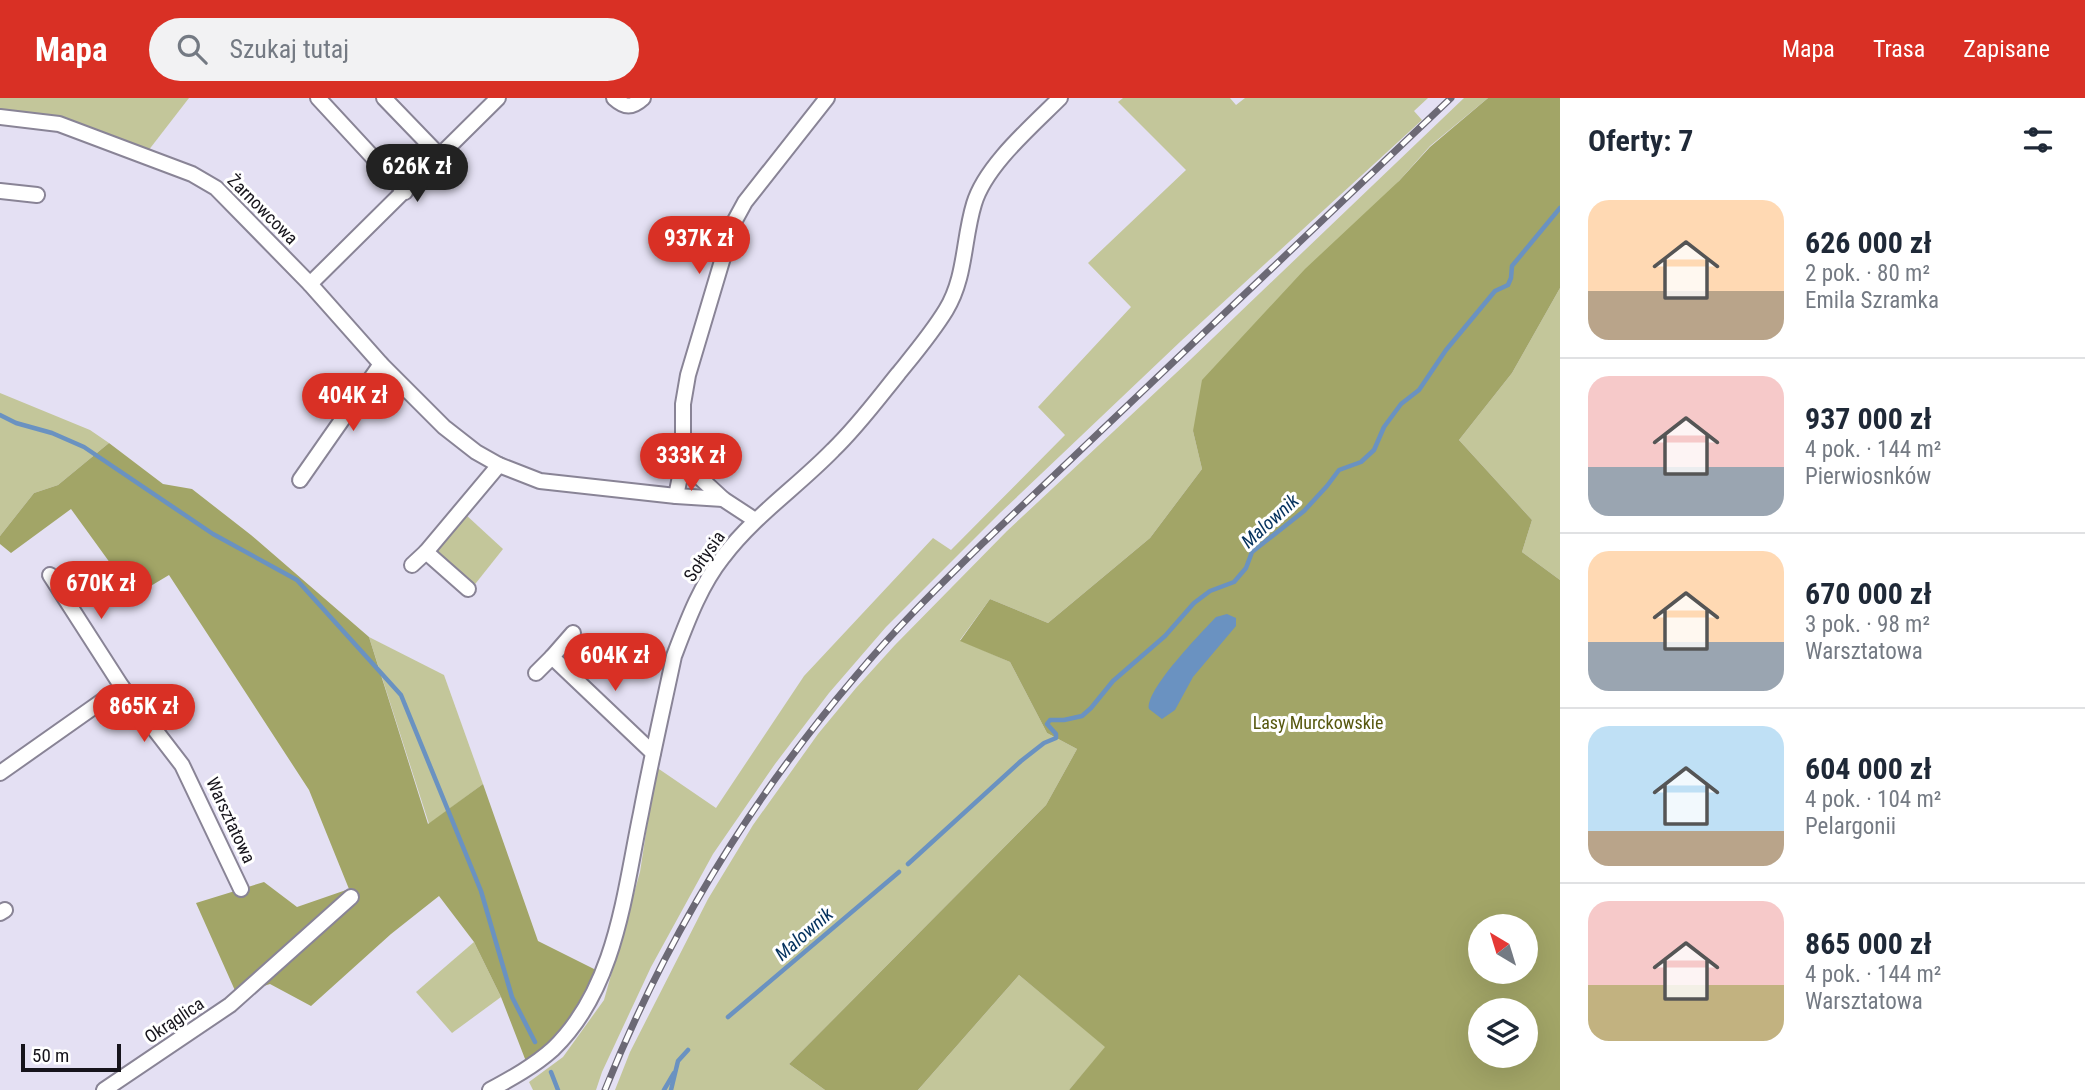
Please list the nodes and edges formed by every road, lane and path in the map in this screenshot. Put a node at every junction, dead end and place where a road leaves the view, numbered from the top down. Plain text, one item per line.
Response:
1 (318, 98) edge
2 (384, 98) edge
3 (498, 98) edge
4 (614, 98) edge
5 (643, 98) edge
6 (827, 98) edge
7 (1060, 98) edge
8 (0, 117) edge
9 (440, 156) junction
10 (0, 191) edge
11 (405, 192) junction
12 (37, 195) dead end
13 (310, 284) junction
14 (381, 364) junction
15 (683, 462) junction
16 (499, 465) junction
17 (300, 480) dead end
18 (676, 496) junction
19 (723, 499) junction
20 (755, 520) junction
21 (426, 552) junction
22 (412, 565) dead end
23 (50, 575) dead end
24 (468, 589) dead end
25 (573, 633) dead end
26 (552, 657) junction
27 (537, 673) dead end
28 (122, 687) junction
29 (653, 753) junction
30 (0, 773) edge
31 (241, 889) dead end
32 (351, 897) dead end
33 (104, 1090) edge
34 (490, 1090) edge

1 - 11 street
2 - 9 street
3 - 9 street
4 - 5 street
6 - 15 street
7 - 20 street, Sołtysia
8 - 13 street, Żarnowcowa
9 - 11 street
10 - 12 street
11 - 13 street
13 - 14 street, Żarnowcowa
14 - 16 street, Żarnowcowa
14 - 17 street
15 - 18 street
15 - 19 street
16 - 18 street, Żarnowcowa
16 - 21 street
18 - 19 street, Żarnowcowa
19 - 20 street, Żarnowcowa
20 - 29 street, Sołtysia
21 - 22 street
21 - 24 street
23 - 28 street, Warsztatowa
25 - 26 street
26 - 27 street
26 - 29 street
28 - 30 street
28 - 31 street, Warsztatowa
29 - 34 street, Sołtysia
32 - 33 street, Okrąglica

